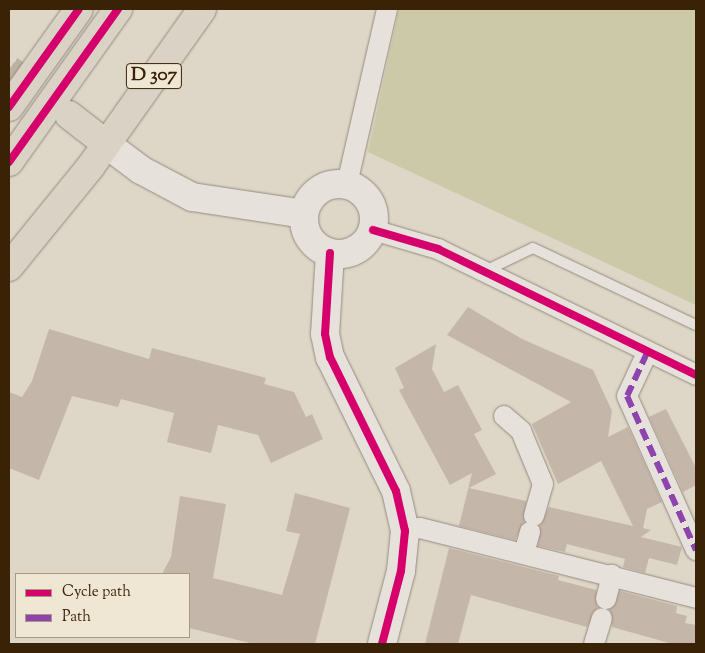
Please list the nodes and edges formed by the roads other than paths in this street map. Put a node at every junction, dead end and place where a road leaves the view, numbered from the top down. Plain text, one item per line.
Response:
1 (79, 9) edge
2 (118, 9) edge
3 (202, 9) edge
4 (387, 9) edge
5 (58, 22) edge
6 (9, 107) edge
7 (69, 115) tunnel mouth
8 (106, 143) junction
9 (9, 162) edge
10 (347, 184) junction
11 (304, 214) junction
12 (373, 230) junction
13 (330, 253) junction
14 (9, 267) edge
15 (483, 271) junction
16 (696, 325) edge
17 (647, 353) junction
18 (696, 375) edge
19 (504, 416) dead end
20 (405, 530) junction
21 (696, 550) edge
22 (524, 553) junction
23 (612, 576) junction
24 (696, 598) edge
25 (382, 644) edge
26 (594, 644) edge

1 - 5 main road
2 - 9 main road
3 - 8 main road, D 307
4 - 10 street
5 - 6 main road
7 - 8 main road
8 - 11 street
8 - 14 main road
10 - 11 street
10 - 12 street
11 - 13 street
12 - 13 street
12 - 15 street
13 - 20 street
15 - 16 lane
15 - 17 street
17 - 18 street
17 - 21 street
19 - 22 street
20 - 22 street
20 - 25 street
22 - 23 street
23 - 24 street
23 - 26 street

